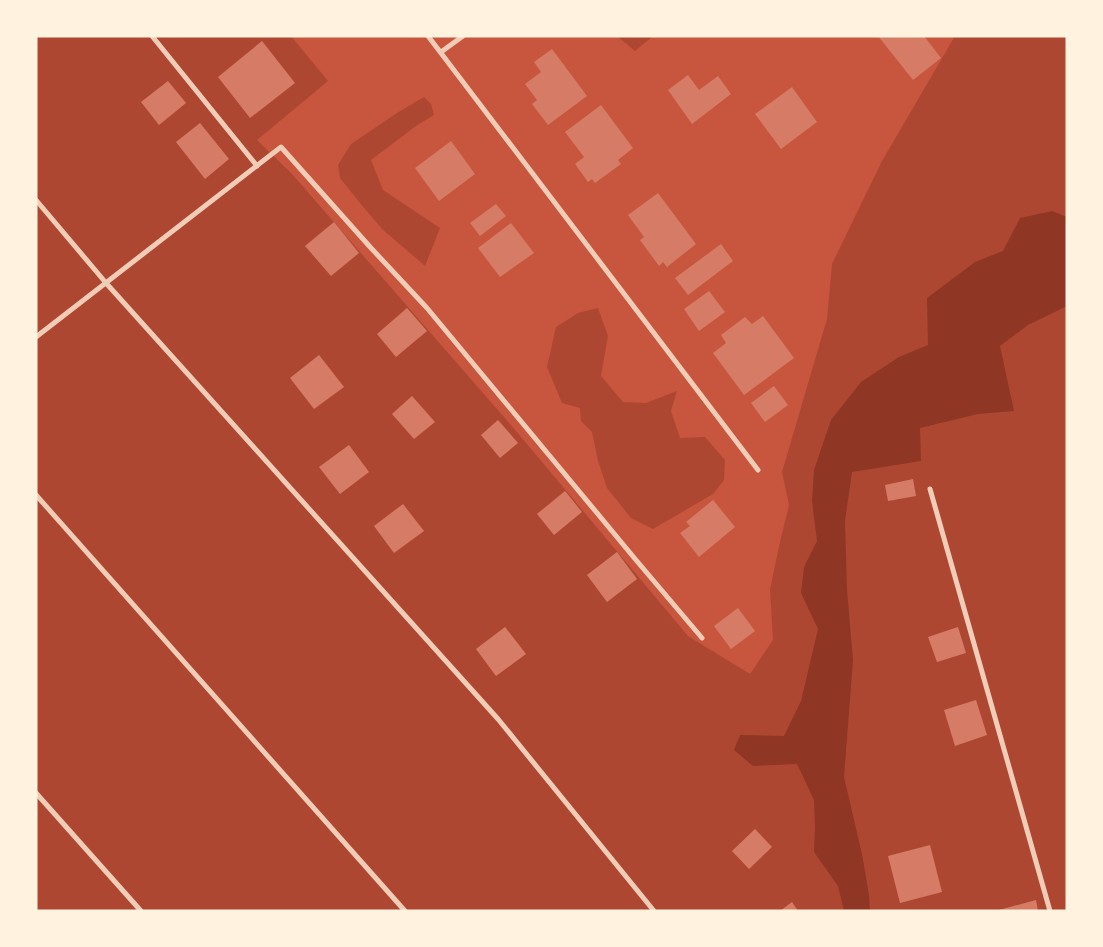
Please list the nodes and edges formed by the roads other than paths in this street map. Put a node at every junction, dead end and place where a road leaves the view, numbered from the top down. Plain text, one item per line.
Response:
1 (152, 36) edge
2 (428, 36) edge
3 (463, 36) edge
4 (440, 52) junction
5 (257, 166) junction
6 (36, 200) edge
7 (106, 283) junction
8 (36, 337) edge
9 (758, 470) dead end
10 (930, 489) dead end
11 (36, 495) edge
12 (702, 638) dead end
13 (36, 793) edge
14 (141, 911) edge
15 (405, 911) edge
16 (654, 911) edge
17 (1050, 911) edge

1 - 5 street
2 - 4 street
3 - 4 street
4 - 9 street
5 - 7 street
5 - 12 street
6 - 7 street
7 - 8 street
7 - 16 street
10 - 17 street
11 - 15 street
13 - 14 street

